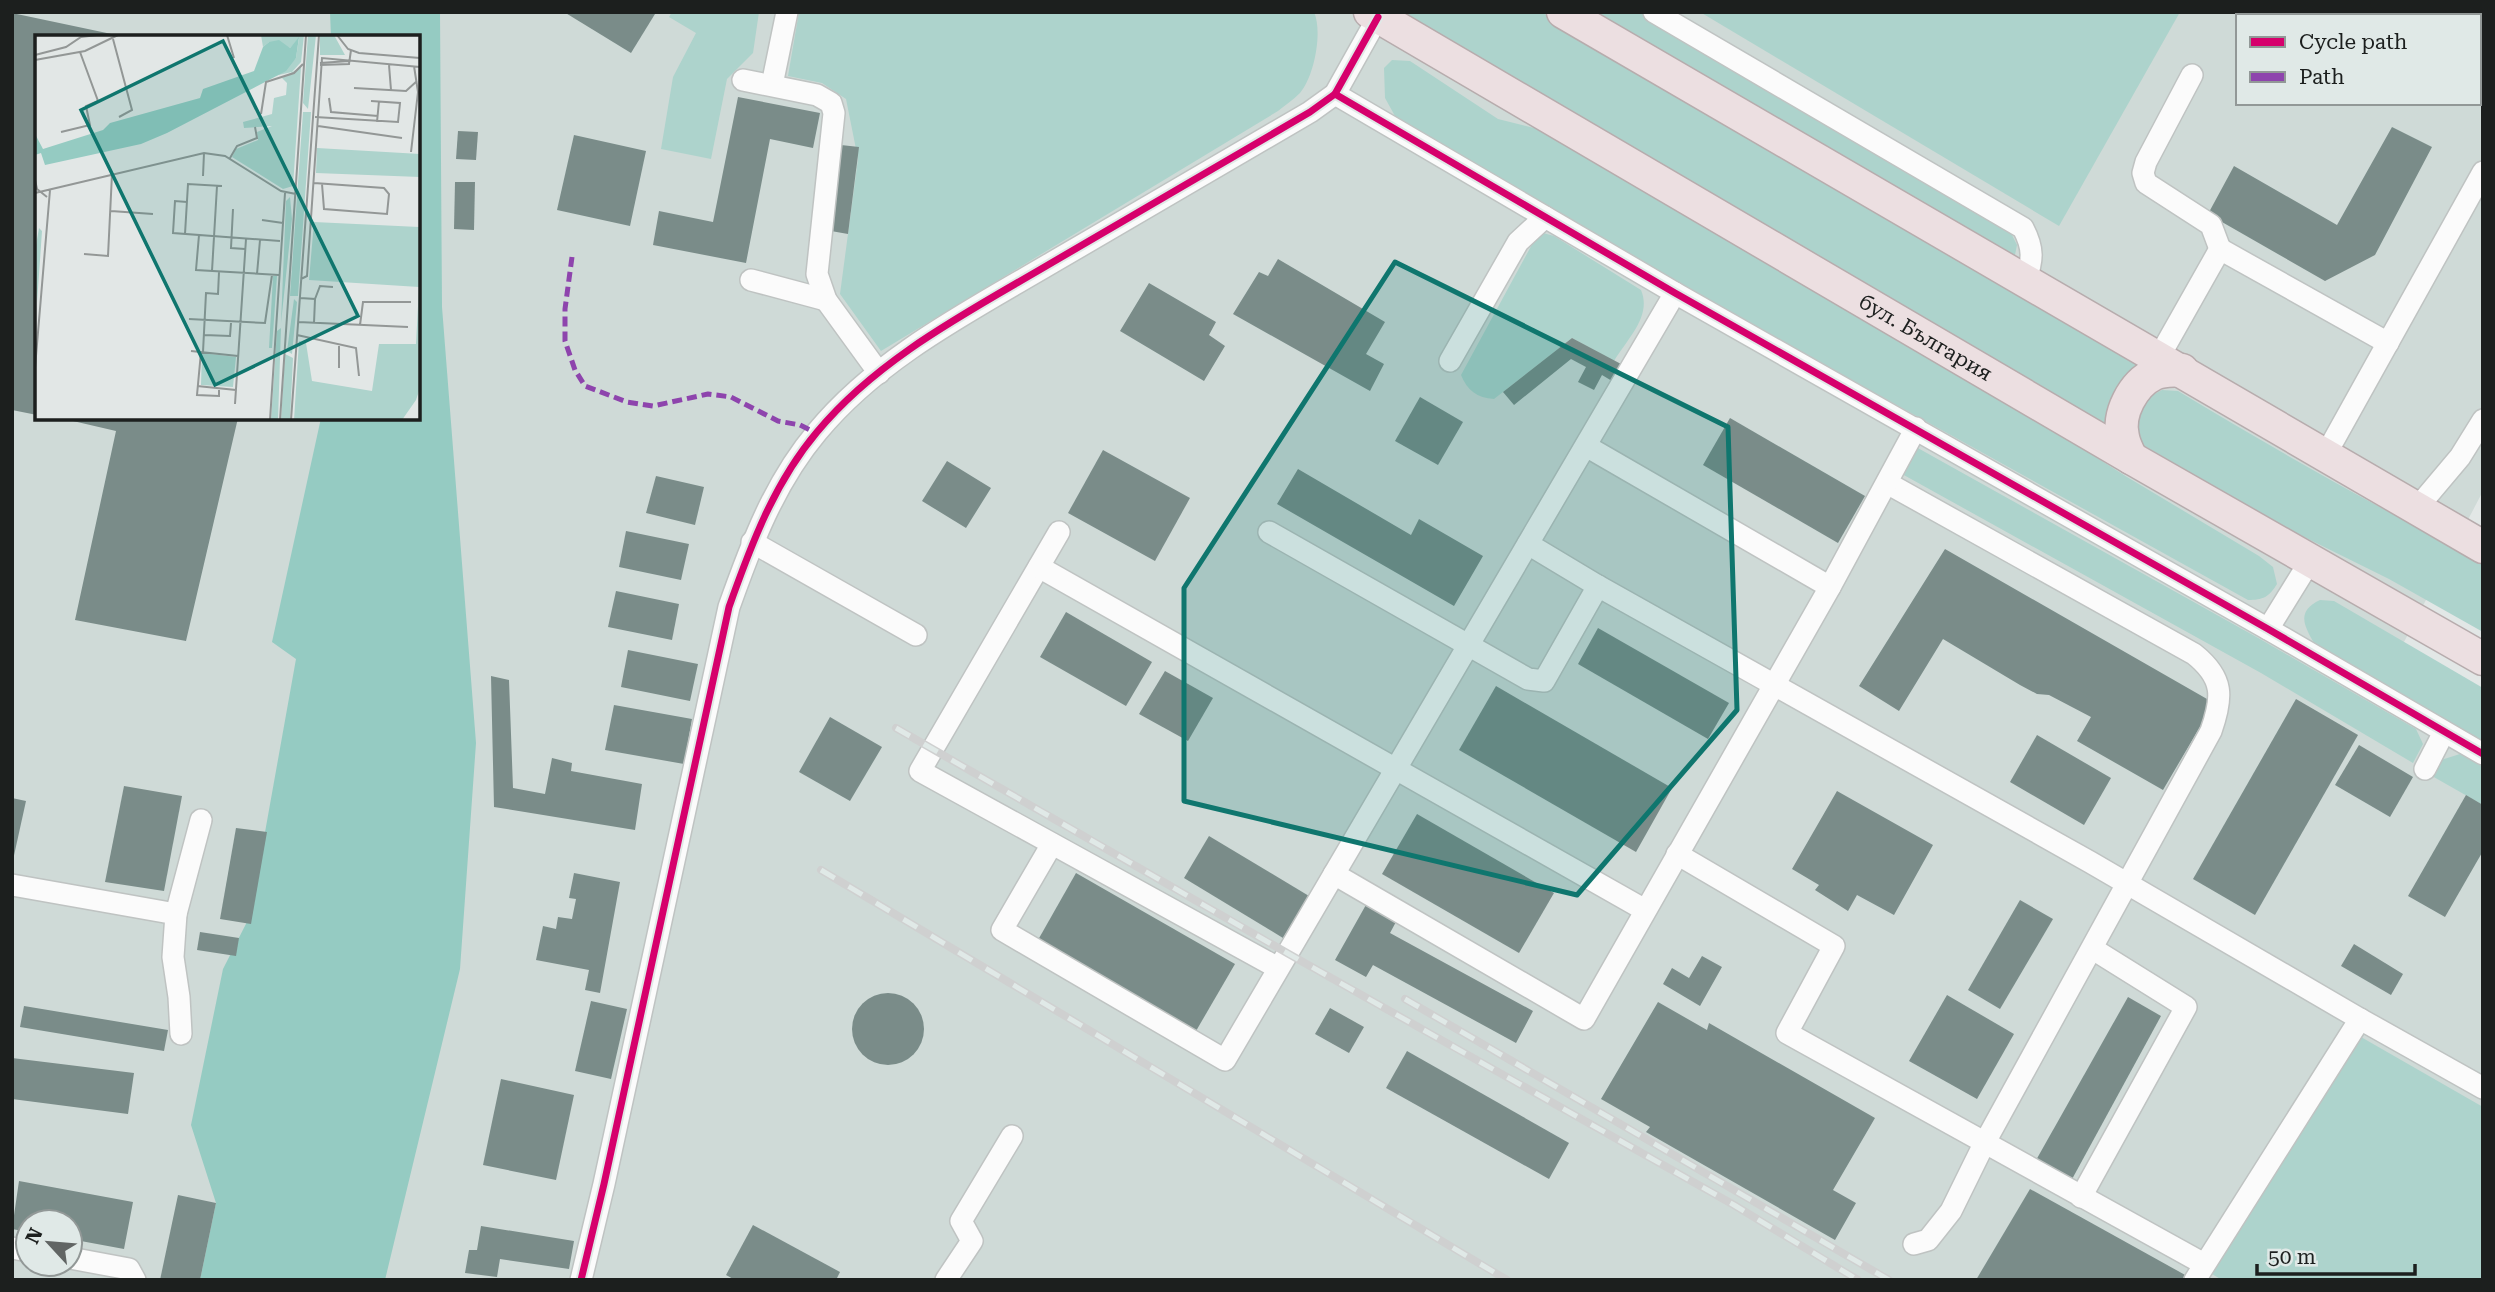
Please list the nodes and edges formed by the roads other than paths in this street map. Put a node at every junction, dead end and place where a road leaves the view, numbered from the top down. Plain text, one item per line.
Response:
1 (787, 12) edge
2 (1563, 12) edge
3 (1654, 12) edge
4 (1374, 15) edge
5 (2192, 75) dead end
6 (744, 80) dead end
7 (772, 85) junction
8 (1335, 94) junction
9 (2483, 172) edge
10 (1545, 217) junction
11 (2220, 249) junction
12 (751, 280) dead end
13 (2025, 282) junction
14 (1675, 293) junction
15 (826, 300) junction
16 (2388, 343) junction
17 (1450, 360) dead end
18 (2170, 363) junction
19 (879, 373) junction
20 (2483, 420) edge
21 (1916, 428) junction
22 (1586, 446) junction
23 (2326, 454) junction
24 (2131, 458) junction
25 (1886, 483) junction
26 (2417, 508) junction
27 (1059, 532) dead end
28 (1269, 532) dead end
29 (752, 542) junction
30 (1528, 544) junction
31 (2483, 547) edge
32 (2310, 561) junction
33 (1039, 567) junction
34 (1598, 586) junction
35 (1830, 587) junction
36 (2268, 629) junction
37 (916, 635) dead end
38 (1470, 645) junction
39 (2483, 659) edge
40 (1773, 686) junction
41 (2444, 732) junction
42 (2483, 754) edge
43 (1396, 769) junction
44 (2425, 769) dead end
45 (201, 820) dead end
46 (1052, 844) junction
47 (1676, 854) junction
48 (1334, 874) junction
49 (2129, 884) junction
50 (12, 885) edge
51 (1646, 909) junction
52 (176, 914) junction
53 (2093, 949) junction
54 (1278, 968) junction
55 (2360, 1019) junction
56 (181, 1034) dead end
57 (2483, 1088) edge
58 (1012, 1136) dead end
59 (1984, 1144) junction
60 (2081, 1197) junction
61 (1914, 1244) dead end
62 (84, 1261) edge
63 (2199, 1275) edge
64 (135, 1280) edge
65 (581, 1280) edge
66 (946, 1280) edge

1 - 7 street
2 - 13 highway
3 - 13 street
4 - 8 street
4 - 24 highway, бул. България
5 - 11 street
6 - 7 street
7 - 15 street
8 - 10 street
8 - 19 street
9 - 16 street
10 - 14 street
10 - 17 street
11 - 16 street
11 - 18 street
12 - 15 street
13 - 18 highway
14 - 21 street
14 - 22 street
15 - 19 street
16 - 23 street
18 - 23 highway
18 - 24 highway
19 - 29 street
20 - 26 street
21 - 25 street
21 - 36 street
22 - 30 street
22 - 35 street
23 - 26 highway
24 - 32 highway, бул. България
25 - 35 street
25 - 49 street
26 - 31 highway
27 - 33 street
28 - 38 street
29 - 37 street
29 - 65 street
30 - 34 street
30 - 38 street
32 - 36 street
32 - 39 highway, бул. България
33 - 43 street
33 - 46 street
34 - 38 street
34 - 40 street
35 - 40 street
36 - 41 street
38 - 43 street
40 - 47 street
40 - 49 street
41 - 42 street
41 - 44 street
43 - 48 street
43 - 51 street
45 - 52 street
46 - 54 street
46 - 54 street
47 - 51 street
47 - 59 street
48 - 51 street
48 - 54 street
49 - 53 street
49 - 55 street
50 - 52 street
52 - 56 street
53 - 59 street
53 - 60 street
55 - 57 street
55 - 63 street
58 - 66 street
59 - 60 street
59 - 61 street
60 - 63 street
62 - 64 street

